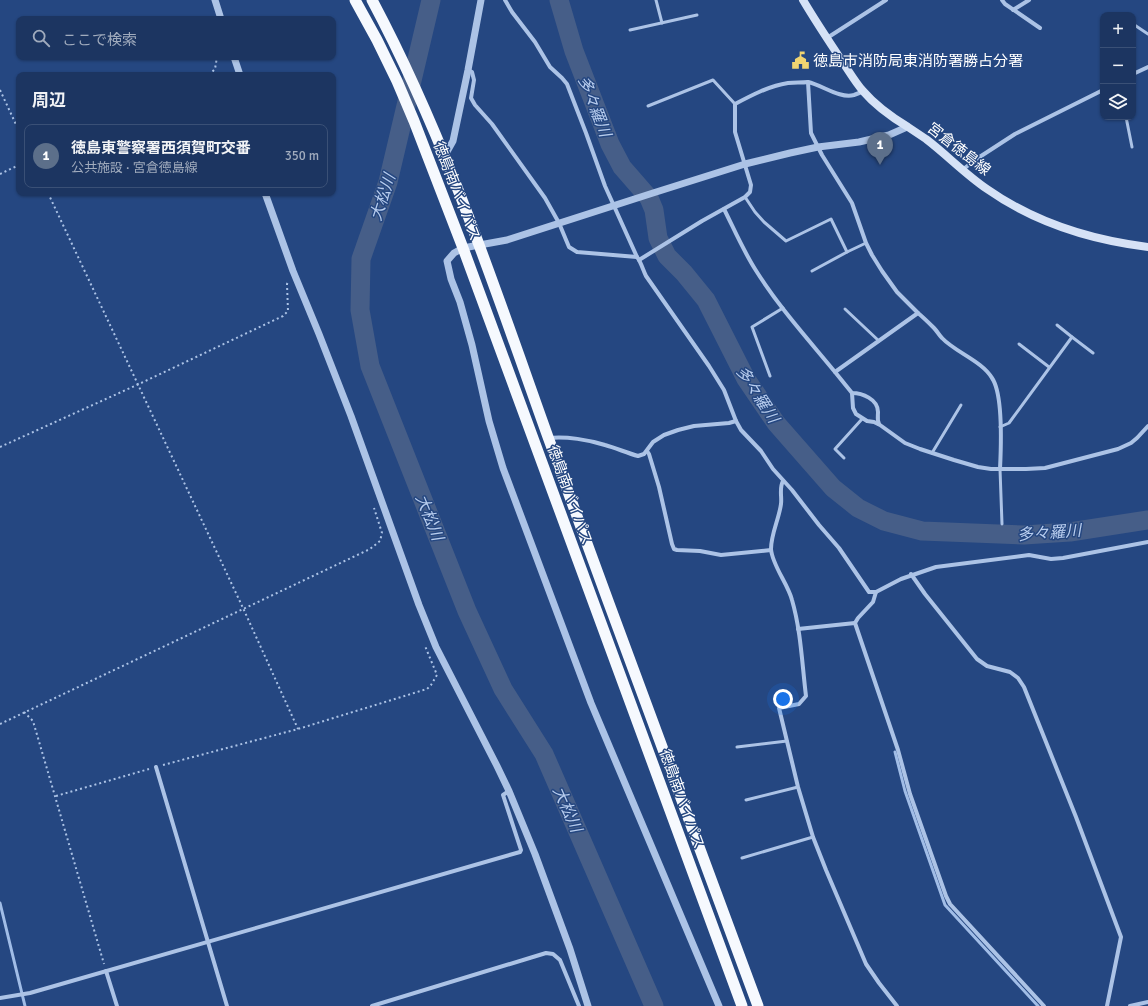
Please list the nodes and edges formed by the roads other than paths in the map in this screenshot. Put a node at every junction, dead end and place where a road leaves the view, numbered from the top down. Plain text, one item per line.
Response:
1 (215, 0) edge
2 (355, 0) edge
3 (372, 0) edge
4 (481, 0) edge
5 (505, 0) edge
6 (656, 0) edge
7 (803, 0) edge
8 (886, 0) edge
9 (1002, 0) edge
10 (1028, 0) edge
11 (1014, 10) junction
12 (697, 15) dead end
13 (220, 16) edge
14 (662, 23) junction
15 (1136, 26) edge
16 (1040, 28) dead end
17 (630, 30) dead end
18 (1148, 34) edge
19 (827, 38) junction
20 (235, 60) edge
21 (1148, 67) edge
22 (468, 70) junction
23 (239, 72) edge
24 (1136, 73) edge
25 (808, 82) junction
26 (863, 91) junction
27 (1100, 92) edge
28 (735, 104) junction
29 (648, 106) dead end
30 (1127, 120) edge
31 (907, 127) junction
32 (818, 147) junction
33 (1132, 147) dead end
34 (442, 152) junction
35 (745, 164) junction
36 (962, 170) junction
37 (266, 196) edge
38 (746, 197) junction
39 (613, 206) junction
40 (724, 209) junction
41 (560, 223) junction
42 (866, 243) junction
43 (479, 245) junction
44 (1148, 247) edge
45 (463, 248) junction
46 (847, 252) junction
47 (638, 258) junction
48 (812, 271) dead end
49 (783, 308) junction
50 (845, 309) dead end
51 (918, 313) junction
52 (1057, 325) dead end
53 (1072, 337) junction
54 (879, 341) junction
55 (1019, 344) dead end
56 (1094, 353) dead end
57 (1049, 367) junction
58 (835, 372) junction
59 (770, 376) dead end
60 (852, 393) junction
61 (961, 405) dead end
62 (862, 419) junction
63 (736, 421) junction
64 (880, 425) junction
65 (1148, 426) edge
66 (1000, 427) junction
67 (549, 438) junction
68 (647, 451) junction
69 (932, 453) junction
70 (844, 458) dead end
71 (1000, 469) junction
72 (783, 480) junction
73 (1002, 524) dead end
74 (1148, 542) edge
75 (771, 550) junction
76 (911, 574) junction
77 (876, 592) junction
78 (855, 623) junction
79 (798, 629) junction
80 (787, 741) junction
81 (737, 747) dead end
82 (156, 767) road end
83 (798, 787) junction
84 (509, 791) junction
85 (746, 800) dead end
86 (813, 837) junction
87 (742, 858) dead end
88 (207, 942) junction
89 (106, 971) junction
90 (0, 998) edge
91 (1148, 1002) edge
92 (117, 1006) edge
93 (227, 1006) edge
94 (372, 1006) edge
95 (579, 1006) edge
96 (588, 1006) edge
97 (719, 1006) edge
98 (742, 1006) edge
99 (758, 1006) edge
100 (897, 1006) edge
101 (1044, 1006) edge
102 (1107, 1006) edge
103 (1130, 1006) edge

1 - 13 street
2 - 45 highway, 徳島南バイパス
3 - 34 highway, 徳島南バイパス
4 - 22 street
5 - 39 street
6 - 14 lane
7 - 19 main road, 宮倉徳島線
8 - 19 street
9 - 11 street
10 - 11 street
11 - 16 street
12 - 14 lane
14 - 17 lane
15 - 18 lane
19 - 26 main road, 宮倉徳島線
20 - 23 street
21 - 24 street
22 - 34 street
22 - 41 street
25 - 26 street
25 - 28 street
25 - 32 street
26 - 31 main road, 宮倉徳島線
27 - 36 street
28 - 29 lane
28 - 35 street
30 - 33 lane
31 - 32 street
31 - 36 main road, 宮倉徳島線
32 - 35 street
32 - 42 street
34 - 43 highway, 徳島南バイパス
35 - 38 street
35 - 39 street
36 - 44 main road, 宮倉徳島線
37 - 84 street
38 - 40 street
38 - 46 lane
39 - 41 street
39 - 47 street
40 - 47 street
40 - 49 street
41 - 43 street
41 - 47 street
42 - 46 lane
42 - 51 street
43 - 45 street
43 - 67 highway, 徳島南バイパス
45 - 97 street
45 - 98 highway, 徳島南バイパス
46 - 48 lane
47 - 63 street
49 - 58 street
49 - 59 lane
50 - 54 lane
51 - 54 street
51 - 66 street
52 - 53 lane
53 - 56 lane
53 - 57 lane
54 - 58 street
55 - 57 lane
57 - 66 lane
58 - 60 street
60 - 62 street
60 - 64 street
61 - 69 lane
62 - 64 street
62 - 70 lane
63 - 68 street
63 - 72 street
64 - 69 street
65 - 71 street
66 - 71 street
67 - 68 street
67 - 99 highway, 徳島南バイパス
68 - 75 street
69 - 71 street
71 - 73 lane
72 - 75 street
72 - 77 street
74 - 76 street
75 - 79 street
76 - 77 street
76 - 102 street
77 - 78 street
78 - 79 street
78 - 101 street
79 - 80 street
80 - 81 lane
80 - 83 street
82 - 88 street
83 - 85 lane
83 - 86 street
84 - 88 street
84 - 96 street
86 - 87 lane
86 - 100 street
88 - 89 street
88 - 93 street
89 - 90 street
89 - 92 street
91 - 103 street
94 - 95 street

